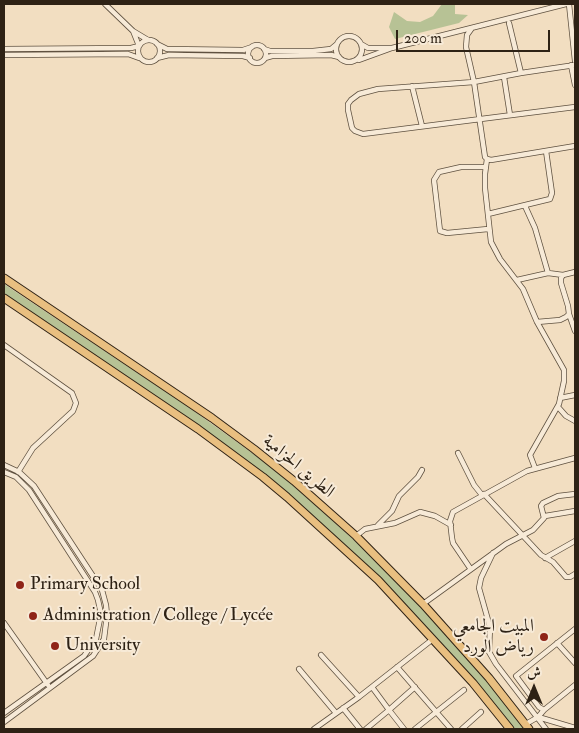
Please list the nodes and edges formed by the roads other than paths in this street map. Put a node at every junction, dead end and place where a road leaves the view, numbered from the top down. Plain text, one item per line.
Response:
1 (105, 4) edge
2 (567, 4) edge
3 (509, 23) dead end
4 (472, 28) junction
5 (133, 31) junction
6 (149, 40) junction
7 (338, 43) junction
8 (157, 44) junction
9 (361, 44) junction
10 (139, 46) junction
11 (252, 47) junction
12 (392, 48) junction
13 (4, 49) edge
14 (264, 49) junction
15 (4, 55) edge
16 (339, 57) junction
17 (140, 58) junction
18 (157, 58) junction
19 (250, 58) junction
20 (265, 58) junction
21 (355, 62) junction
22 (574, 64) edge
23 (521, 73) junction
24 (504, 77) junction
25 (474, 82) junction
26 (575, 84) edge
27 (412, 86) junction
28 (575, 107) edge
29 (510, 115) junction
30 (479, 120) junction
31 (422, 126) junction
32 (575, 146) edge
33 (546, 151) junction
34 (487, 159) junction
35 (486, 167) junction
36 (525, 206) junction
37 (488, 214) junction
38 (488, 229) junction
39 (575, 272) edge
40 (548, 274) junction
41 (563, 275) junction
42 (4, 278) edge
43 (517, 280) junction
44 (4, 298) edge
45 (569, 314) junction
46 (537, 322) junction
47 (575, 331) edge
48 (4, 345) edge
49 (575, 394) edge
50 (560, 398) junction
51 (558, 407) junction
52 (575, 420) edge
53 (458, 453) dead end
54 (575, 458) edge
55 (4, 465) edge
56 (535, 468) junction
57 (422, 470) dead end
58 (4, 472) edge
59 (19, 472) junction
60 (16, 477) junction
61 (575, 494) edge
62 (483, 495) junction
63 (575, 511) edge
64 (545, 516) junction
65 (451, 525) junction
66 (376, 526) junction
67 (522, 535) junction
68 (356, 536) junction
69 (575, 541) edge
70 (493, 553) junction
71 (545, 558) junction
72 (470, 568) junction
73 (575, 574) edge
74 (422, 604) junction
75 (4, 623) edge
76 (575, 629) edge
77 (433, 639) junction
78 (557, 643) junction
79 (321, 655) dead end
80 (575, 663) edge
81 (397, 667) junction
82 (299, 669) dead end
83 (46, 683) junction
84 (575, 685) edge
85 (372, 687) junction
86 (414, 687) junction
87 (50, 688) junction
88 (464, 690) dead end
89 (359, 697) junction
90 (343, 708) junction
91 (389, 710) junction
92 (544, 710) junction
93 (436, 712) junction
94 (481, 712) dead end
95 (4, 713) edge
96 (336, 713) junction
97 (538, 717) junction
98 (4, 722) edge
99 (527, 727) edge
100 (370, 728) edge
101 (575, 728) edge
102 (314, 729) edge
103 (360, 729) edge
104 (404, 729) edge
105 (415, 729) edge
106 (451, 729) edge
107 (462, 729) edge
108 (510, 729) edge
109 (546, 729) edge

1 - 5 street
2 - 4 street
2 - 22 street
3 - 23 street
4 - 12 street
4 - 25 street
5 - 6 street
5 - 10 street
6 - 8 street
6 - 10 street
7 - 9 street
7 - 14 street
7 - 16 street
8 - 11 street
8 - 18 street
9 - 12 street
9 - 21 street
10 - 13 street
10 - 17 street
11 - 14 street
11 - 19 street
12 - 21 street
14 - 20 street
15 - 17 street
16 - 20 street
16 - 21 street
17 - 18 street
18 - 19 street
19 - 20 street
22 - 23 street
22 - 26 street
23 - 24 street
24 - 25 street
24 - 29 street
25 - 27 street
25 - 30 street
27 - 31 street
27 - 31 street
28 - 29 street
29 - 30 street
30 - 31 street
30 - 34 street
32 - 33 street
33 - 34 street
33 - 36 street
34 - 35 street
35 - 37 street
35 - 38 street
36 - 37 street
36 - 40 street
37 - 38 street
38 - 43 street
39 - 41 street
40 - 41 street
40 - 43 street
41 - 45 street
42 - 68 highway, الطريق الحزامية
43 - 46 street
44 - 77 highway, الطريق الحزامية
45 - 46 street
45 - 47 street
46 - 50 street
48 - 59 street
49 - 50 street
50 - 51 street
51 - 52 street
51 - 56 street
53 - 62 street
54 - 56 street
55 - 59 street
56 - 62 street
57 - 66 street
58 - 60 street
59 - 60 street
59 - 87 street
60 - 83 street
61 - 64 street
62 - 65 street
62 - 67 street
63 - 64 street
64 - 67 street
65 - 66 street
65 - 72 street
66 - 68 street
67 - 70 street
67 - 71 street
68 - 74 highway, الطريق الحزامية
69 - 71 street
70 - 72 street
70 - 97 street
71 - 73 street
72 - 74 street
74 - 99 highway, الطريق الحزامية
75 - 83 street
76 - 78 street
77 - 81 street
77 - 108 highway, الطريق الحزامية
78 - 80 street
78 - 92 street
79 - 89 street
81 - 85 street
81 - 86 street
82 - 96 street
83 - 87 street
83 - 95 street
84 - 92 street
85 - 89 street
85 - 91 street
86 - 91 street
86 - 93 street
87 - 98 street
88 - 93 street
89 - 90 street
90 - 96 street
90 - 103 street
91 - 100 street
91 - 104 street
92 - 97 street
93 - 105 street
93 - 106 street
94 - 107 street
96 - 102 street
97 - 99 street
97 - 101 street
97 - 109 street

